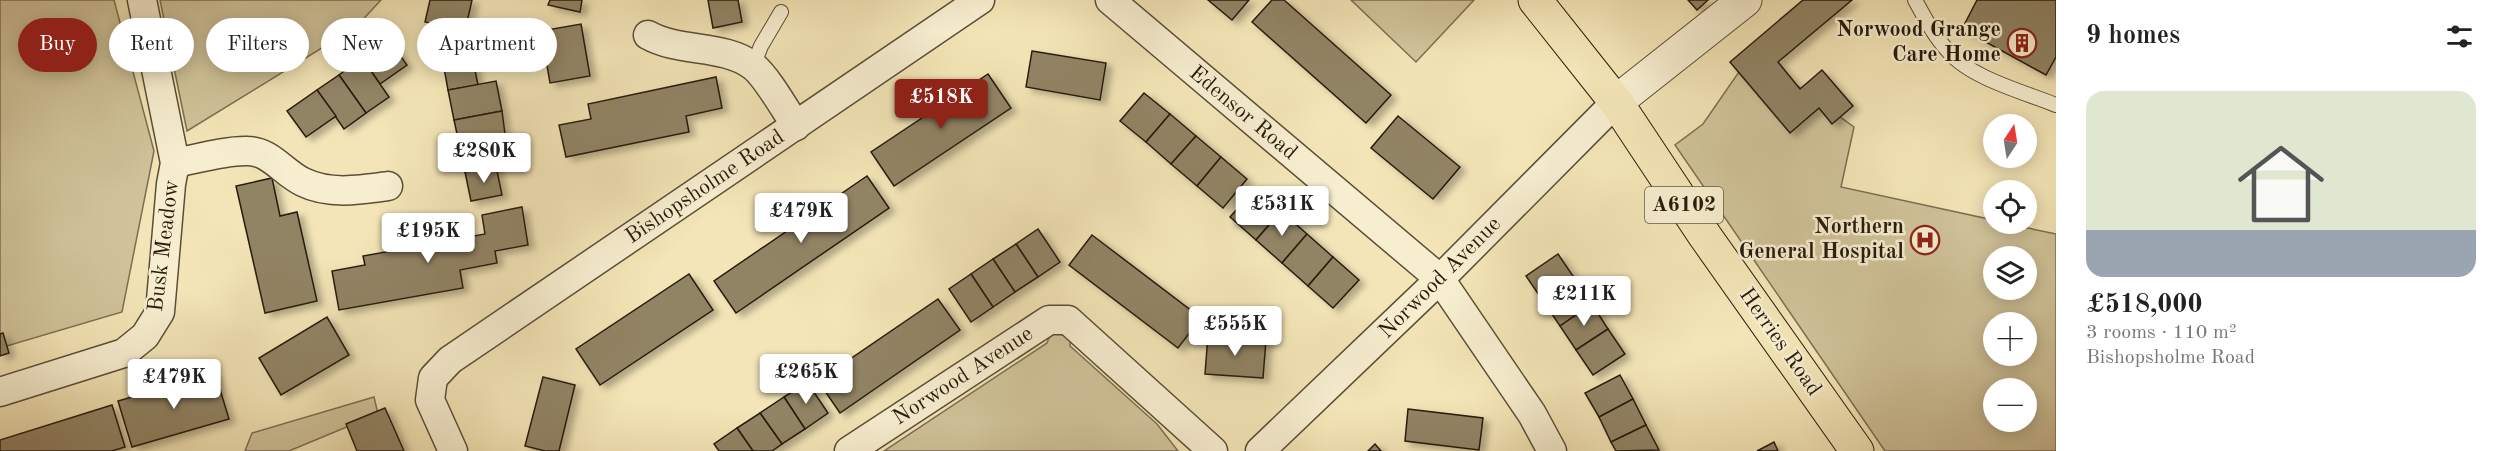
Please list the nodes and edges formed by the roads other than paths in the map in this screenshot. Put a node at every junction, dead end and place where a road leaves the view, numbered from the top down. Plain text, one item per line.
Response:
1 (142, 0) edge
2 (980, 0) edge
3 (1110, 0) edge
4 (1535, 0) edge
5 (1745, 0) edge
6 (1915, 0) edge
7 (781, 12) dead end
8 (648, 35) dead end
9 (753, 66) junction
10 (1616, 102) junction
11 (2056, 105) edge
12 (796, 126) junction
13 (175, 163) junction
14 (388, 186) dead end
15 (1440, 279) junction
16 (0, 392) edge
17 (453, 451) edge
18 (849, 451) edge
19 (1212, 451) edge
20 (1260, 451) edge
21 (1552, 451) edge
22 (1857, 451) edge

1 - 13 street, Busk Meadow
2 - 12 street, Bishopsholme Road
3 - 15 street, Edensor Road
4 - 10 main road, Herries Road / A6102
5 - 10 street
6 - 11 lane
7 - 9 lane
8 - 9 street
9 - 12 street
10 - 15 street, Norwood Avenue
10 - 22 main road, Herries Road / A6102
12 - 17 street, Bishopsholme Road
13 - 14 street
13 - 16 street, Busk Meadow
15 - 20 street, Norwood Avenue
15 - 21 street, Edensor Road
18 - 19 street, Norwood Avenue

